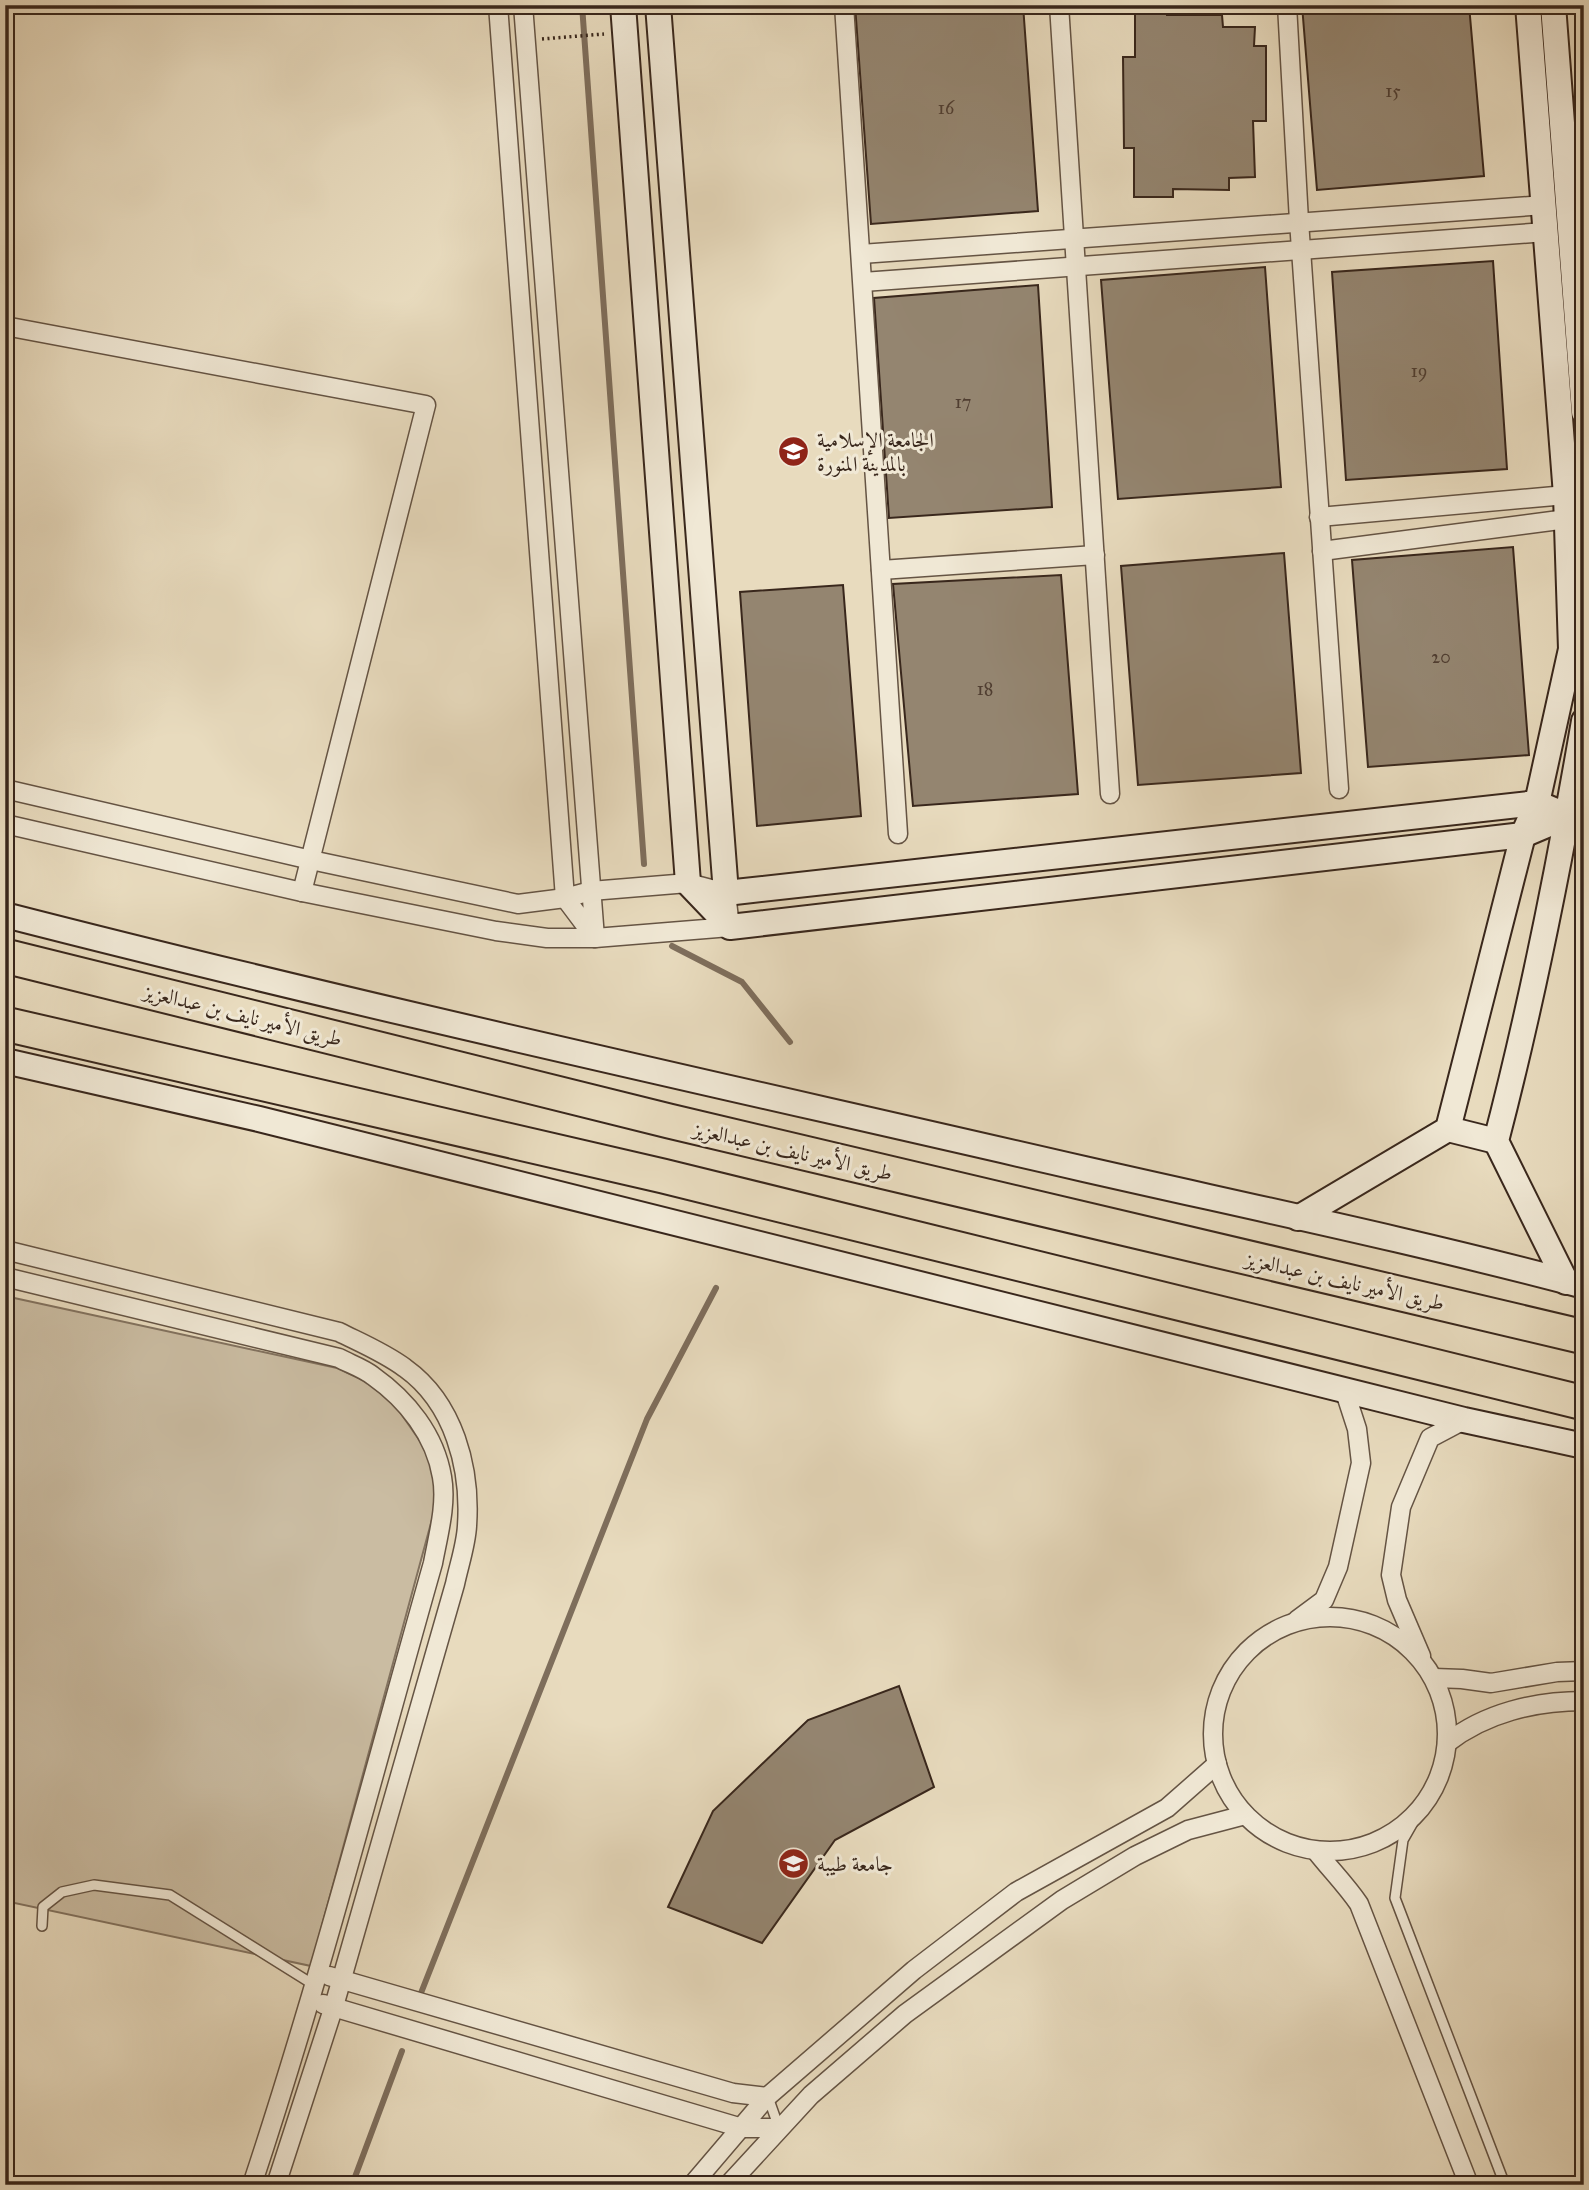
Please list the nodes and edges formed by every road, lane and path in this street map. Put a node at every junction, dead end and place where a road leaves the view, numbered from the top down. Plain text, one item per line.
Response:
1 (498, 5) edge
2 (523, 5) edge
3 (623, 5) edge
4 (658, 5) edge
5 (844, 5) edge
6 (1059, 5) edge
7 (1287, 5) edge
8 (1528, 5) edge
9 (1553, 5) edge
10 (612, 33) dead end
11 (561, 38) dead end
12 (1545, 205) junction
13 (1299, 221) junction
14 (1546, 232) junction
15 (1075, 238) junction
16 (1301, 251) junction
17 (861, 254) junction
18 (1077, 265) junction
19 (863, 282) junction
20 (5, 326) edge
21 (1584, 412) edge
22 (1566, 507) junction
23 (1319, 517) junction
24 (1322, 551) junction
25 (1095, 555) junction
26 (881, 570) junction
27 (1584, 721) edge
28 (5, 789) edge
29 (1339, 789) dead end
30 (1110, 794) dead end
31 (1536, 803) junction
32 (1568, 816) junction
33 (5, 824) edge
34 (898, 834) dead end
35 (1523, 835) junction
36 (311, 860) junction
37 (688, 883) junction
38 (591, 891) junction
39 (302, 892) junction
40 (726, 893) junction
41 (565, 898) junction
42 (5, 915) edge
43 (730, 927) junction
44 (5, 931) edge
45 (595, 938) junction
46 (112, 943) junction
47 (5, 956) edge
48 (5, 1024) edge
49 (5, 1062) edge
50 (1448, 1129) junction
51 (1496, 1141) junction
52 (1298, 1218) junction
53 (5, 1250) edge
54 (5, 1277) edge
55 (1575, 1284) edge
56 (1584, 1337) edge
57 (1344, 1389) junction
58 (1584, 1403) edge
59 (1464, 1420) junction
60 (1584, 1446) edge
61 (1294, 1622) junction
62 (1423, 1663) junction
63 (1584, 1671) edge
64 (1433, 1678) junction
65 (1584, 1701) edge
66 (1447, 1743) junction
67 (1217, 1764) junction
68 (1423, 1805) junction
69 (1245, 1815) junction
70 (1317, 1851) junction
71 (42, 1926) dead end
72 (340, 1979) junction
73 (314, 1986) junction
74 (334, 2006) junction
75 (767, 2097) junction
76 (742, 2127) junction
77 (779, 2128) junction
78 (252, 2185) edge
79 (276, 2185) edge
80 (692, 2185) edge
81 (728, 2185) edge
82 (1469, 2185) edge
83 (1505, 2185) edge

1 - 41 street
2 - 38 street
3 - 37 main road
4 - 40 main road
5 - 17 street
6 - 15 street
7 - 13 street
8 - 12 main road
9 - 21 main road
10 - 11 path
12 - 13 street
12 - 14 main road
13 - 15 street
13 - 16 street
14 - 16 street
14 - 22 main road
15 - 17 street
15 - 18 street
16 - 18 street
16 - 23 street
17 - 19 street
18 - 19 street
18 - 25 street
19 - 26 street
20 - 36 street
22 - 23 street
22 - 24 street
22 - 31 main road
23 - 24 street
24 - 29 street
25 - 26 street
25 - 30 street
26 - 34 street
27 - 32 main road
28 - 36 street
31 - 32 main road
31 - 35 main road
31 - 40 main road
32 - 35 main road
32 - 51 main road
33 - 39 street
35 - 43 main road
35 - 50 main road
36 - 39 street
36 - 41 street
37 - 38 street
37 - 40 street
37 - 43 main road
38 - 41 street
38 - 45 street
39 - 45 street
40 - 43 street
41 - 45 street
42 - 46 main road
43 - 45 street
44 - 46 main road
46 - 52 main road
47 - 56 highway, طريق الأمير نايف بن عبدالعزيز
48 - 58 highway
49 - 57 main road
50 - 51 main road
50 - 52 main road
51 - 55 main road
52 - 55 main road
53 - 72 street
54 - 73 street
57 - 59 main road
57 - 61 street
59 - 60 main road
59 - 62 street
61 - 62 street
61 - 67 street
62 - 64 street
63 - 64 street
64 - 66 street
65 - 66 street
66 - 68 street
67 - 69 street
67 - 75 street
68 - 70 street
68 - 83 lane
69 - 70 street
69 - 77 street
70 - 82 street
71 - 73 lane
72 - 73 street
72 - 74 street
72 - 75 street
73 - 74 street
73 - 78 street
74 - 76 street
74 - 79 street
75 - 76 street
75 - 77 lane
76 - 77 street
76 - 80 street
77 - 81 street

